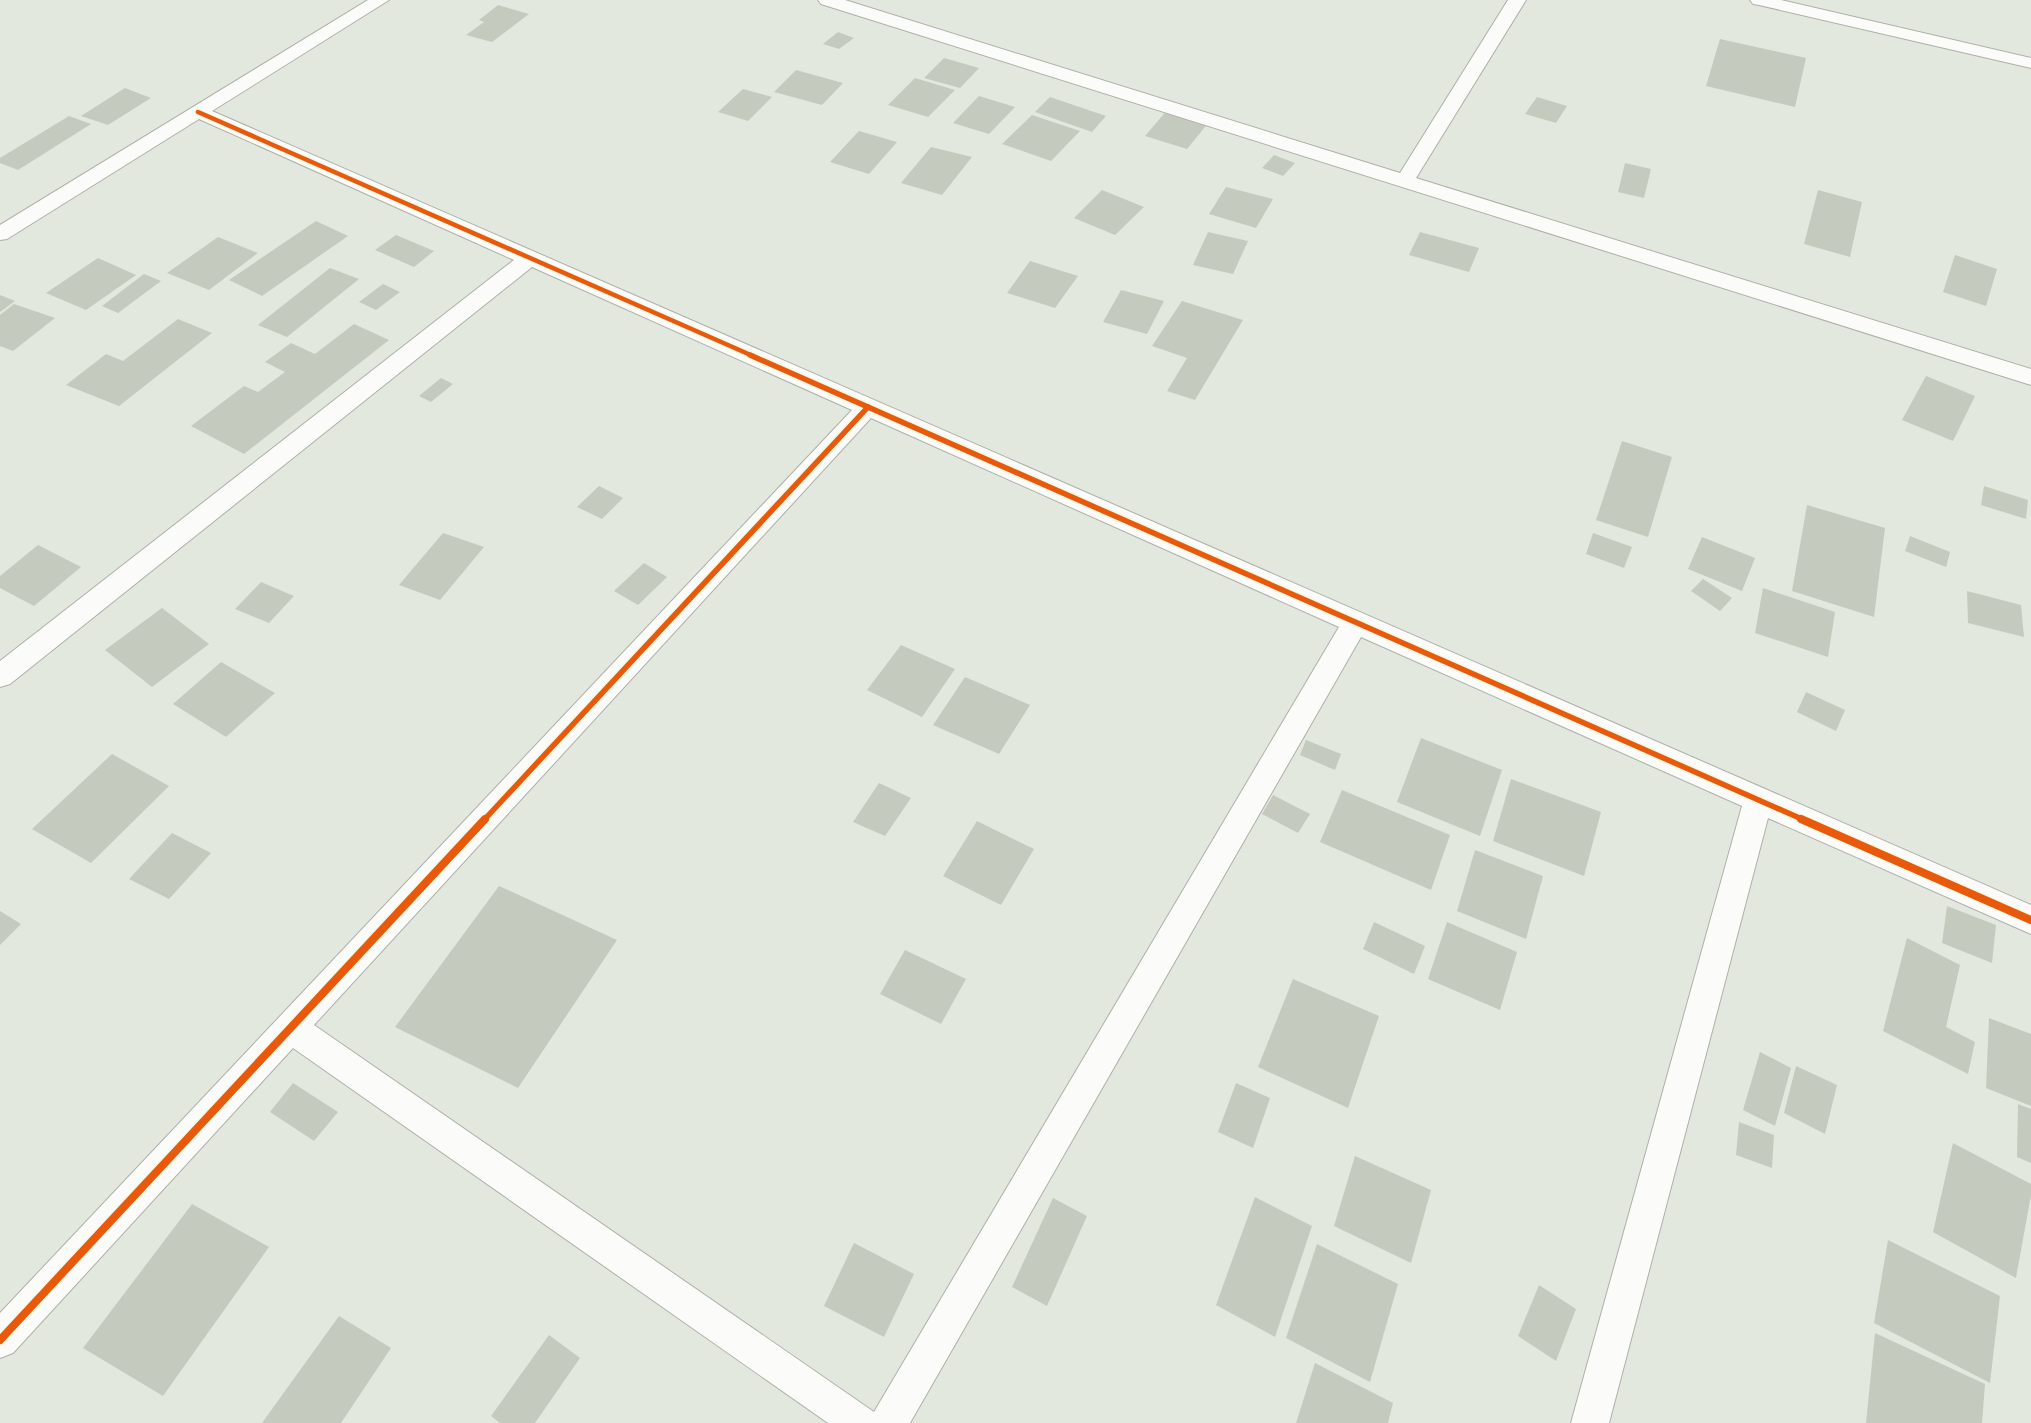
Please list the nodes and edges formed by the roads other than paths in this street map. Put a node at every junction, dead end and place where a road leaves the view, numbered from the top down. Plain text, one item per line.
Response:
1 (380, 0) edge
2 (827, 0) edge
3 (1518, 0) edge
4 (1759, 0) edge
5 (2031, 63) edge
6 (198, 112) junction
7 (1405, 180) junction
8 (0, 234) edge
9 (530, 258) junction
10 (2031, 377) edge
11 (868, 407) junction
12 (1356, 622) junction
13 (0, 676) edge
14 (1758, 800) junction
15 (2031, 920) edge
16 (291, 1028) junction
17 (0, 1340) edge
18 (860, 1423) edge
19 (889, 1423) edge
20 (1590, 1423) edge

1 - 6 street
2 - 7 street
3 - 7 street
4 - 5 street
6 - 8 street
6 - 9 street
7 - 10 street
9 - 11 street
9 - 13 street
11 - 12 street
11 - 16 street
12 - 14 street
12 - 19 street
14 - 15 street
14 - 20 street
16 - 17 street
16 - 18 street

